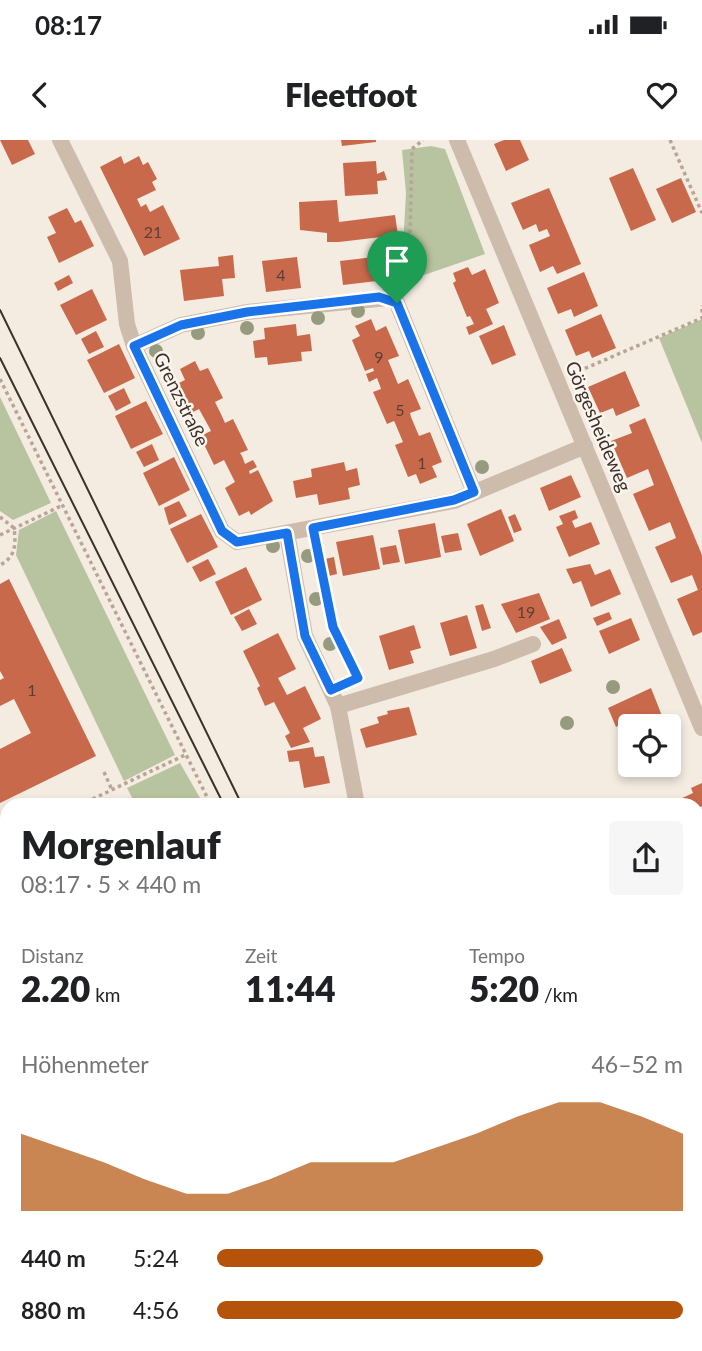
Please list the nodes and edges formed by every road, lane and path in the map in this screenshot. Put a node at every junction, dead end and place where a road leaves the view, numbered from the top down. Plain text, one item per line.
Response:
1 (60, 140) edge
2 (423, 140) edge
3 (457, 140) edge
4 (670, 140) edge
5 (702, 214) edge
6 (397, 303) junction
7 (702, 305) edge
8 (134, 346) junction
9 (0, 379) edge
10 (558, 381) junction
11 (585, 446) junction
12 (474, 492) junction
13 (61, 506) junction
14 (0, 517) edge
15 (14, 528) junction
16 (313, 528) junction
17 (287, 533) junction
18 (0, 535) edge
19 (0, 565) edge
20 (533, 644) dead end
21 (331, 690) junction
22 (338, 706) junction
23 (702, 728) edge
24 (186, 755) junction
25 (103, 772) dead end
26 (113, 790) junction
27 (95, 798) edge
28 (208, 798) edge
29 (356, 798) edge

1 - 8 street, Grenzstraße
2 - 6 path
3 - 10 street, Görgesheideweg
4 - 5 path
6 - 8 street
6 - 12 street
7 - 10 path
8 - 17 street, Grenzstraße
9 - 13 path
10 - 11 street, Görgesheideweg
11 - 12 street, Grenzstraße
11 - 23 street, Görgesheideweg
12 - 16 street, Grenzstraße
13 - 15 path
13 - 24 path
14 - 15 path
15 - 18 path
15 - 19 path
16 - 17 street, Grenzstraße
16 - 21 path
17 - 21 street
20 - 22 street
21 - 22 street
22 - 29 street
24 - 26 path
24 - 28 path
25 - 26 path
26 - 27 path

